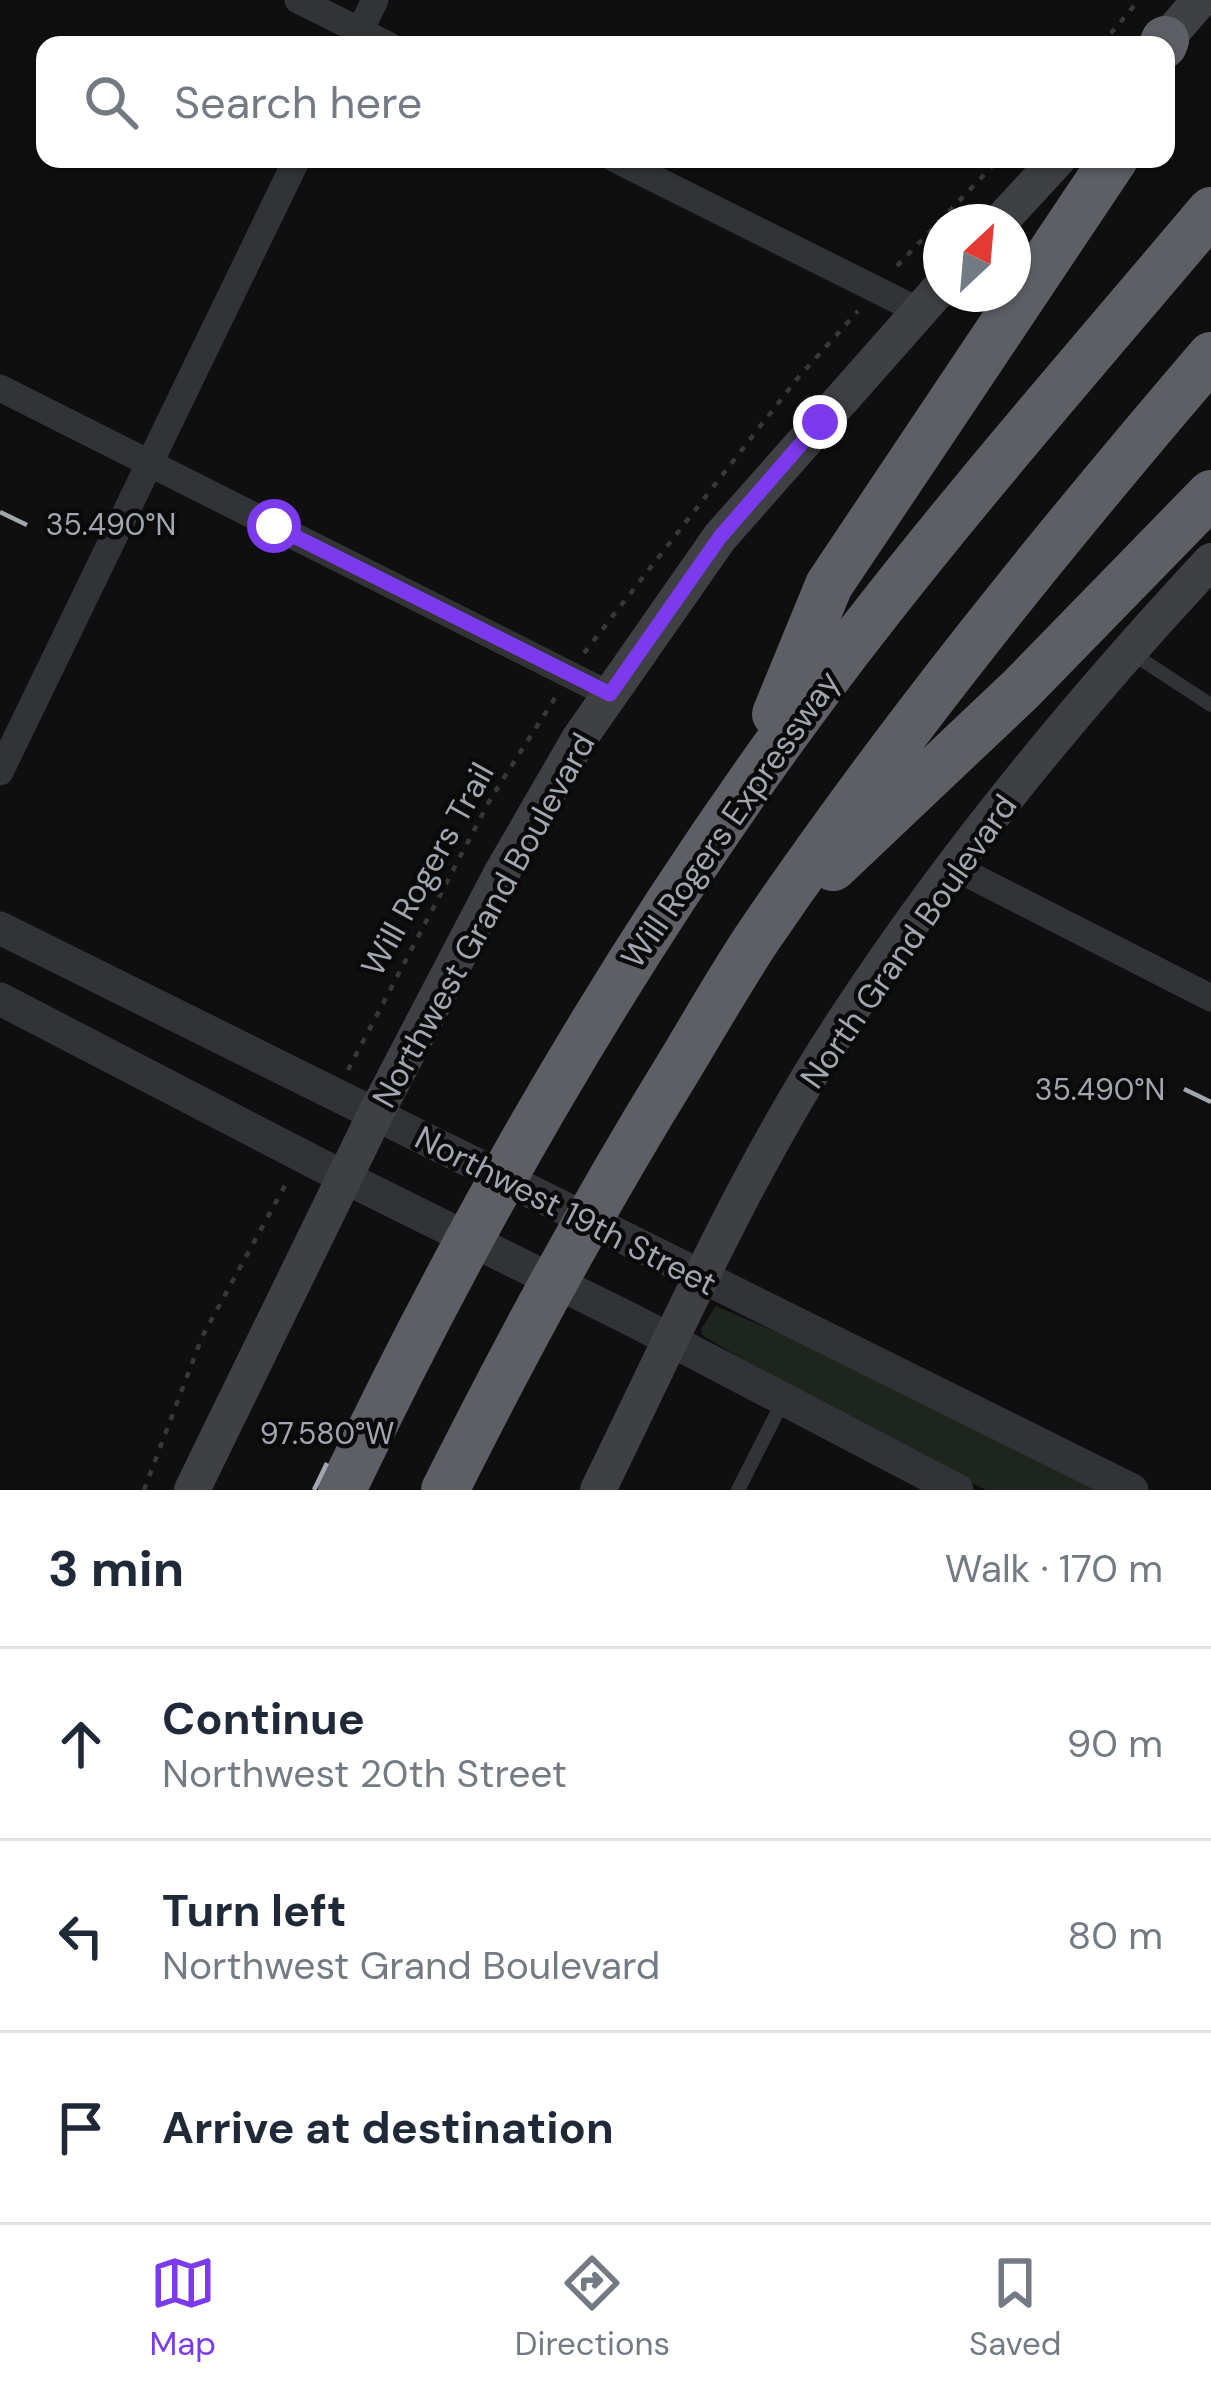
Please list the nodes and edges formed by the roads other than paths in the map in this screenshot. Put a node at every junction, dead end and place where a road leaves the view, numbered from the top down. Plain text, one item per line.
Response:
1 (298, 0) edge
2 (375, 0) edge
3 (1200, 0) edge
4 (353, 36) edge
5 (357, 36) edge
6 (1170, 36) edge
7 (293, 168) edge
8 (635, 168) edge
9 (1050, 168) edge
10 (1108, 168) edge
11 (1017, 204) edge
12 (1211, 212) edge
13 (923, 296) edge
14 (923, 307) edge
15 (1211, 356) edge
16 (0, 388) edge
17 (149, 463) junction
18 (1211, 494) edge
19 (1211, 561) edge
20 (1129, 651) junction
21 (610, 694) junction
22 (1211, 705) edge
23 (0, 772) edge
24 (742, 796) junction
25 (952, 866) junction
26 (0, 928) edge
27 (756, 940) junction
28 (1211, 998) edge
29 (0, 999) edge
30 (375, 1115) junction
31 (344, 1177) junction
32 (702, 1278) junction
33 (671, 1341) junction
34 (783, 1401) junction
35 (192, 1490) edge
36 (343, 1490) edge
37 (445, 1490) edge
38 (598, 1490) edge
39 (737, 1490) edge
40 (957, 1490) edge
41 (1132, 1490) edge

1 - 4 street
2 - 5 street
3 - 6 main road
7 - 17 street
8 - 13 street
9 - 11 main road
10 - 24 highway
12 - 24 highway, Will Rogers Expressway
14 - 21 main road, Northwest Grand Boulevard
15 - 27 highway
16 - 17 street
17 - 21 street
17 - 23 street
18 - 27 highway
19 - 20 main road, North Grand Boulevard
20 - 22 lane
20 - 25 main road, North Grand Boulevard
21 - 30 main road, Northwest Grand Boulevard
24 - 36 highway, Will Rogers Expressway
25 - 28 street
25 - 32 main road, North Grand Boulevard
26 - 30 street, Northwest 19th Street
27 - 37 highway
29 - 31 street, Northwest 19th Street
30 - 31 main road, Northwest Grand Boulevard
30 - 32 street, Northwest 19th Street
31 - 33 street, Northwest 19th Street
31 - 35 main road, Northwest Grand Boulevard
32 - 33 main road, North Grand Boulevard
32 - 41 street, Northwest 19th Street
33 - 34 street, Northwest 19th Street
33 - 38 main road, North Grand Boulevard
34 - 39 lane
34 - 40 street, Northwest 19th Street

